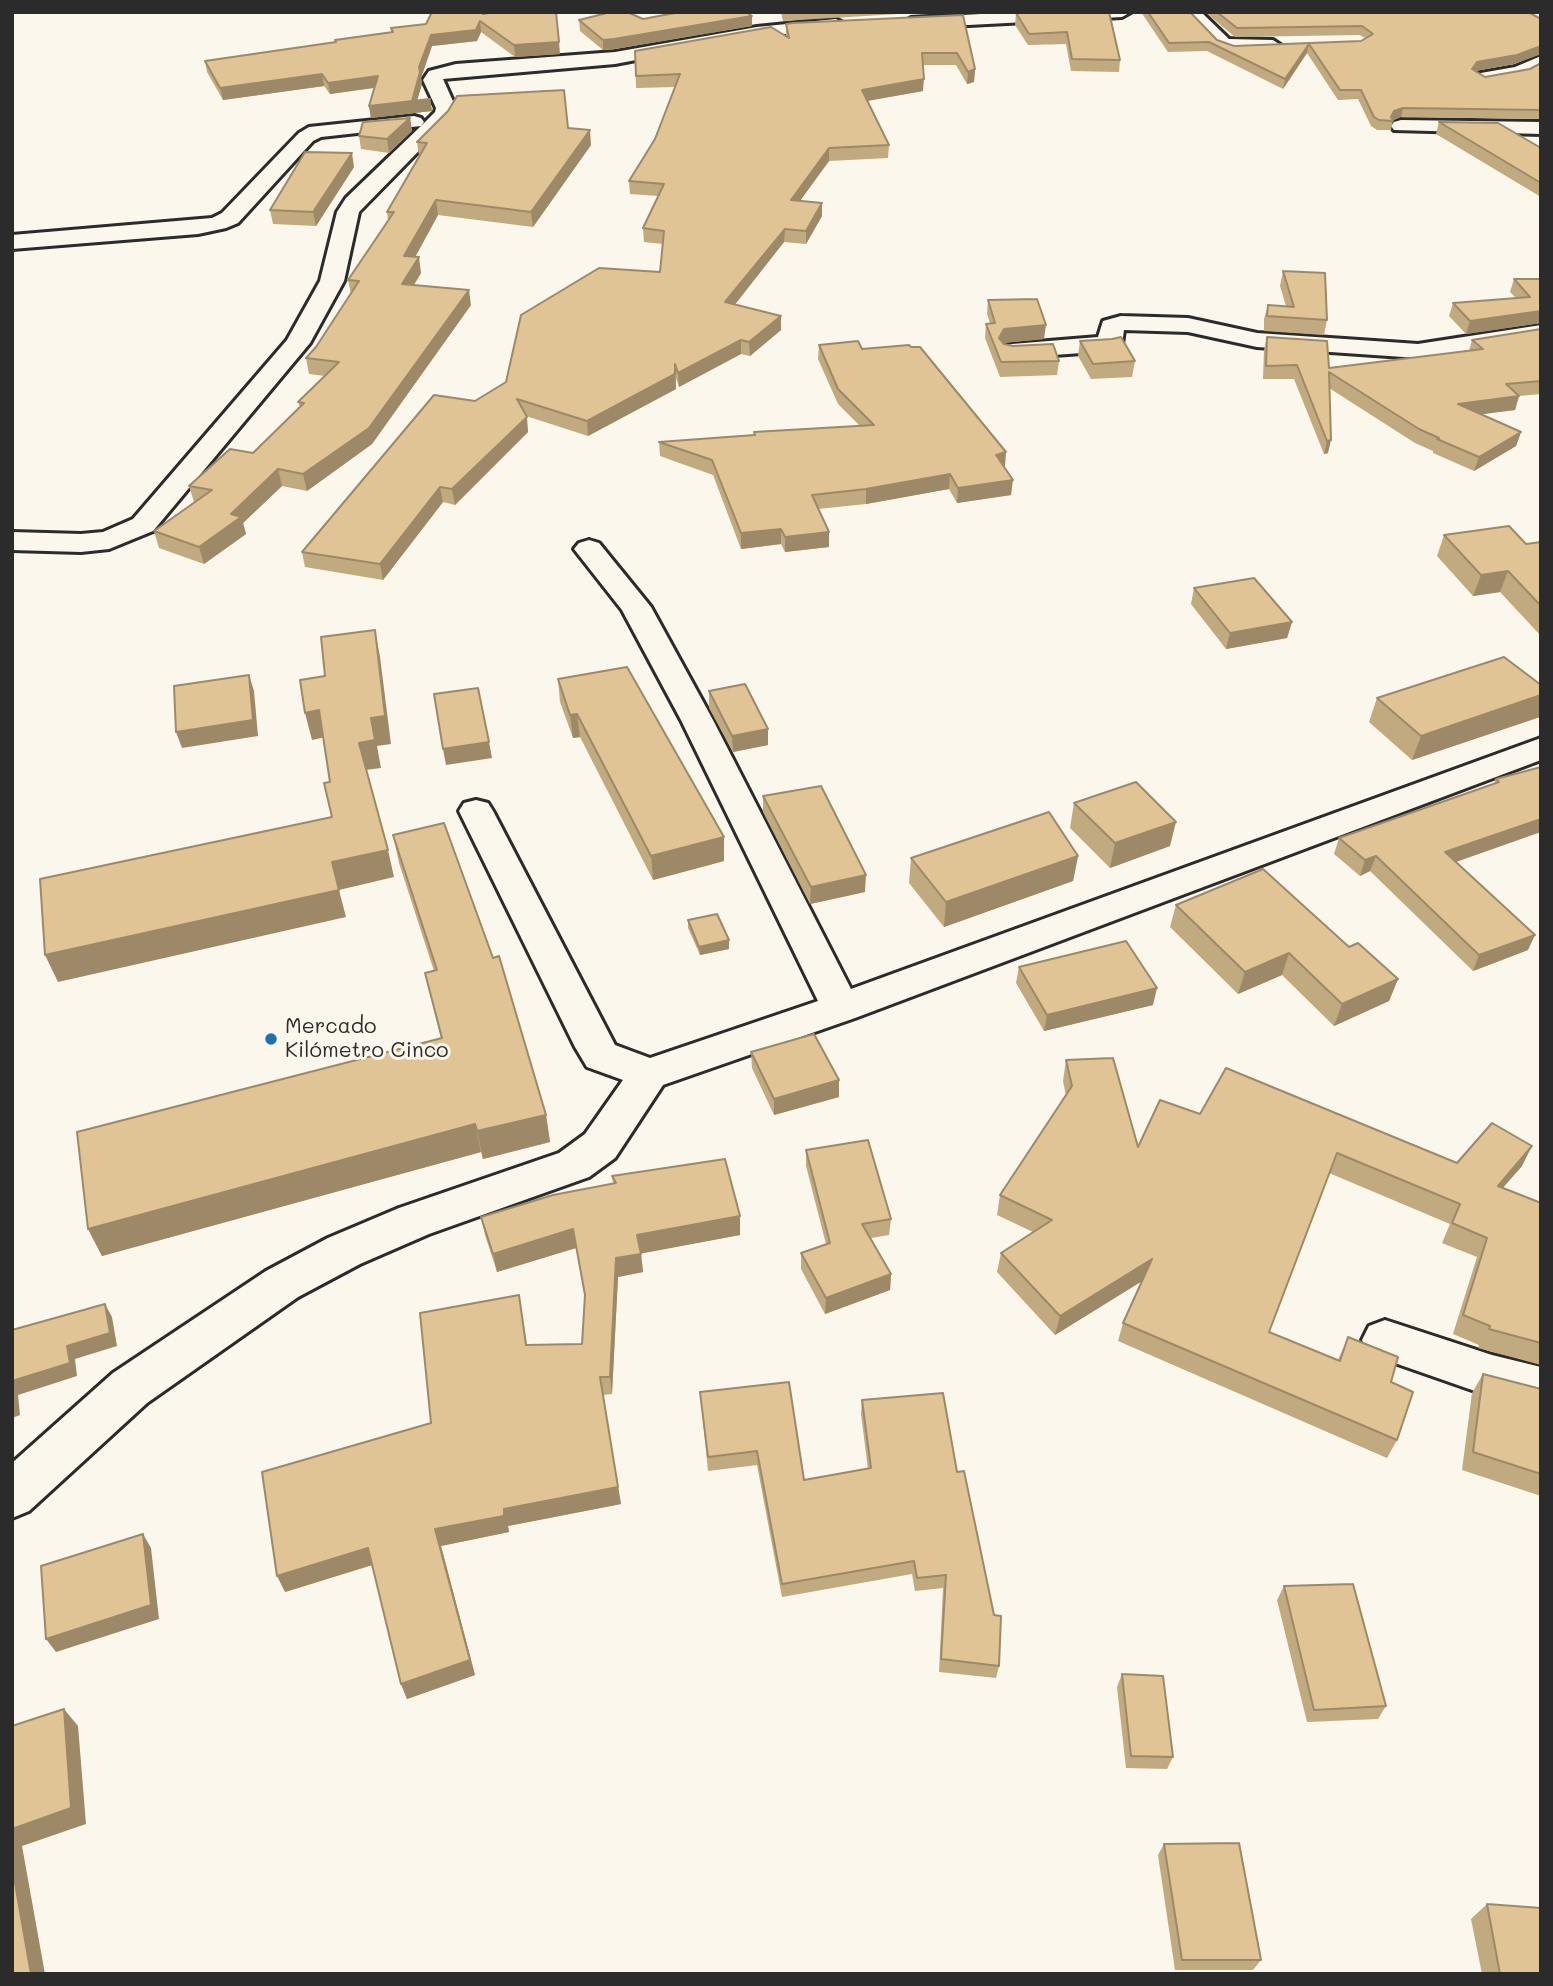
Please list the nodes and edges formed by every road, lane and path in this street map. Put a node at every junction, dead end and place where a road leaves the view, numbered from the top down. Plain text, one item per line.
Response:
1 (1122, 12) edge
2 (1191, 12) edge
3 (862, 24) edge
4 (894, 24) edge
5 (1293, 45) edge
6 (1541, 62) edge
7 (1482, 78) edge
8 (441, 120) junction
9 (1401, 126) dead end
10 (1541, 128) edge
11 (12, 242) edge
12 (1541, 332) edge
13 (1012, 351) edge
14 (12, 541) edge
15 (589, 549) dead end
16 (1541, 748) edge
17 (476, 811) dead end
18 (841, 1008) junction
19 (649, 1074) junction
20 (1385, 1339) dead end
21 (1541, 1388) edge
22 (12, 1495) edge

1 - 4 street
2 - 5 street
3 - 8 street
6 - 7 street
8 - 11 street
8 - 14 street
9 - 10 street
12 - 13 street
15 - 18 street
16 - 18 street
17 - 19 street
18 - 19 street
19 - 22 street
20 - 21 street

